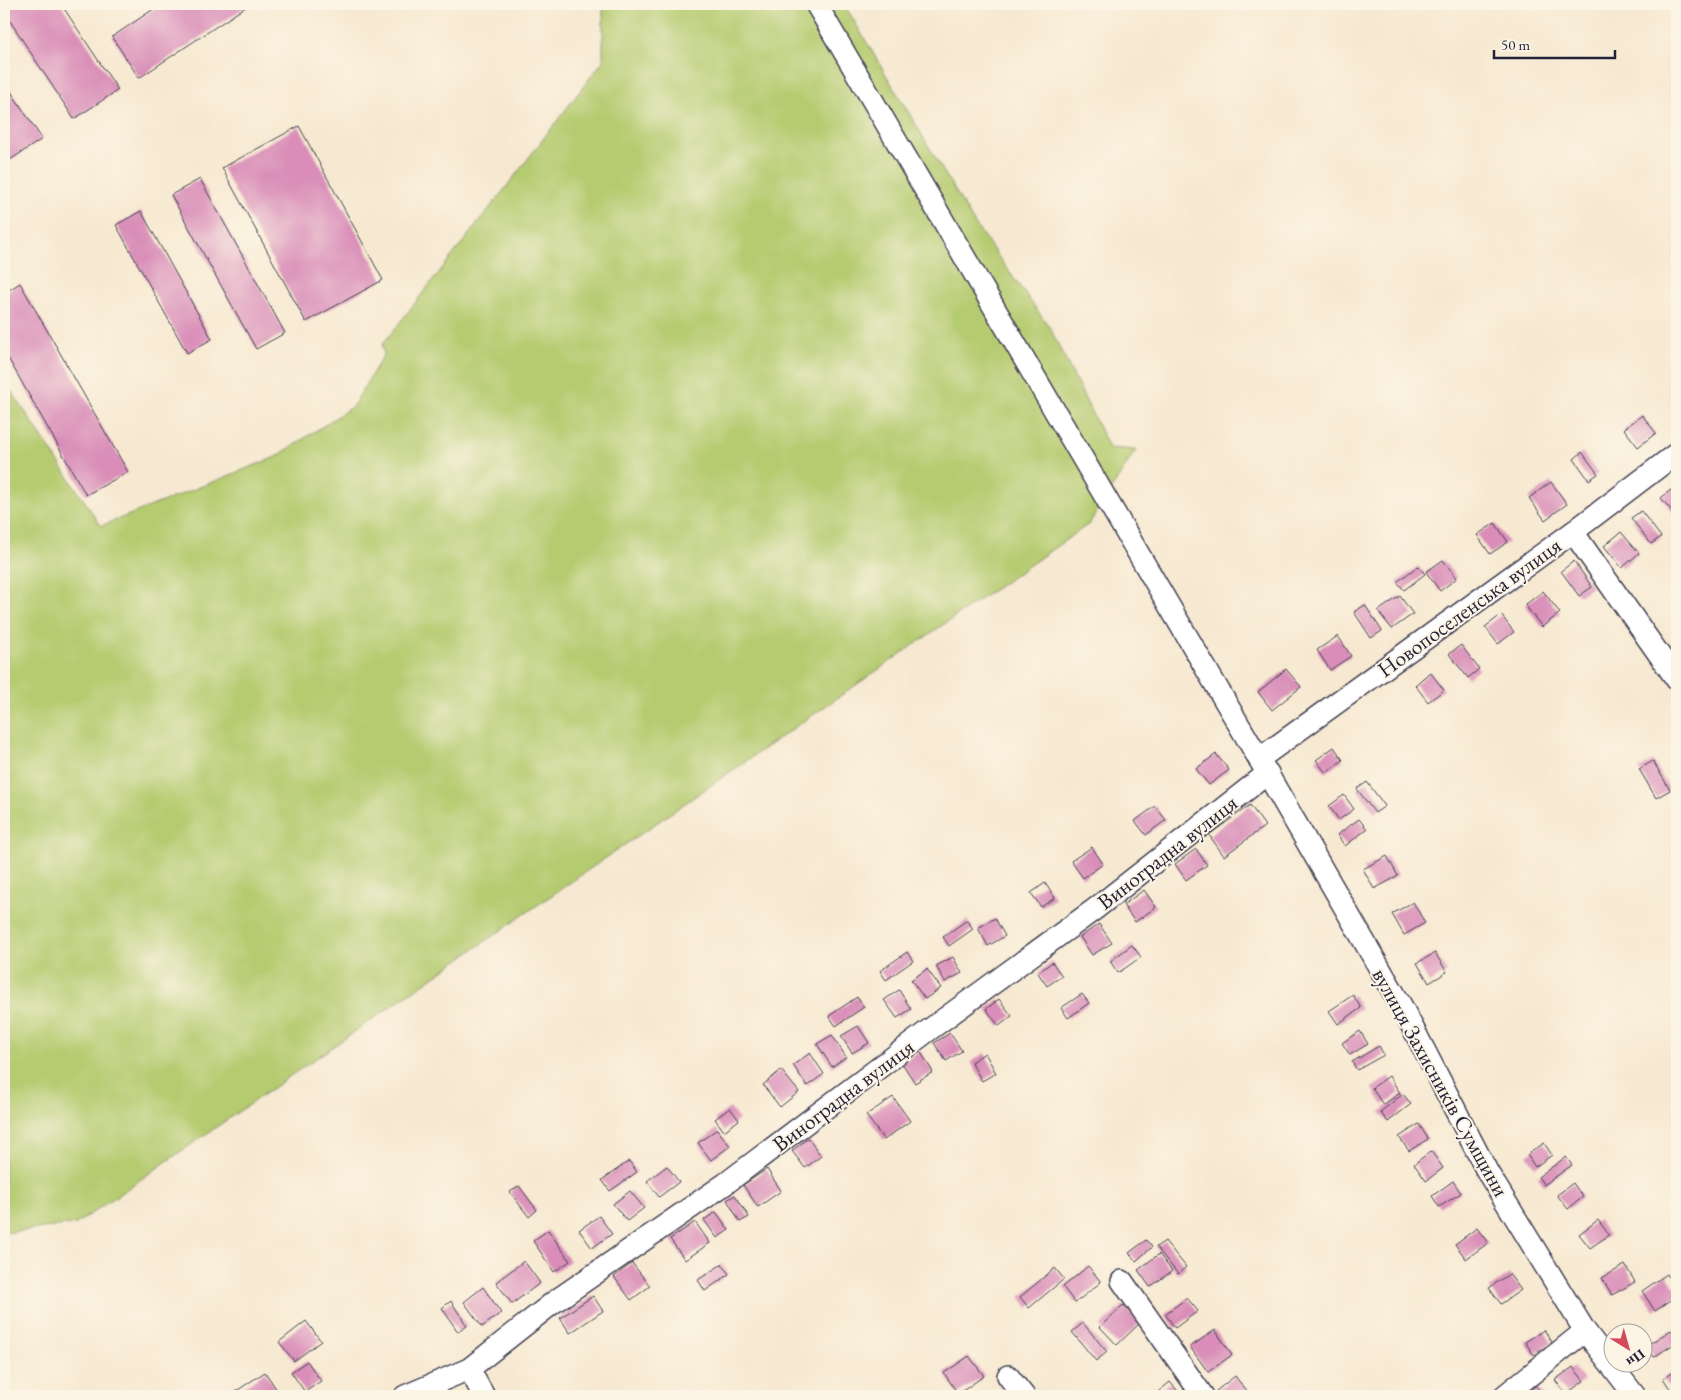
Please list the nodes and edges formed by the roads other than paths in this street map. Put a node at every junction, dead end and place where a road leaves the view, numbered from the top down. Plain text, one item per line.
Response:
1 (816, 4) edge
2 (1677, 453) edge
3 (1573, 532) junction
4 (1677, 680) edge
5 (1264, 766) junction
6 (1122, 1281) dead end
7 (1585, 1332) junction
8 (469, 1369) junction
9 (1008, 1376) dead end
10 (405, 1396) edge
11 (484, 1396) edge
12 (1024, 1396) edge
13 (1203, 1396) edge
14 (1504, 1396) edge
15 (1635, 1396) edge

1 - 5 street, вулиця Захисників Сумщини
2 - 3 street, Новопоселенська вулиця
3 - 4 street
3 - 5 street, Новопоселенська вулиця
5 - 7 street, вулиця Захисників Сумщини
5 - 8 street, Виноградна вулиця
6 - 13 street
7 - 14 street
7 - 15 street, вулиця Захисників Сумщини
8 - 10 street, Виноградна вулиця
8 - 11 street
9 - 12 street

